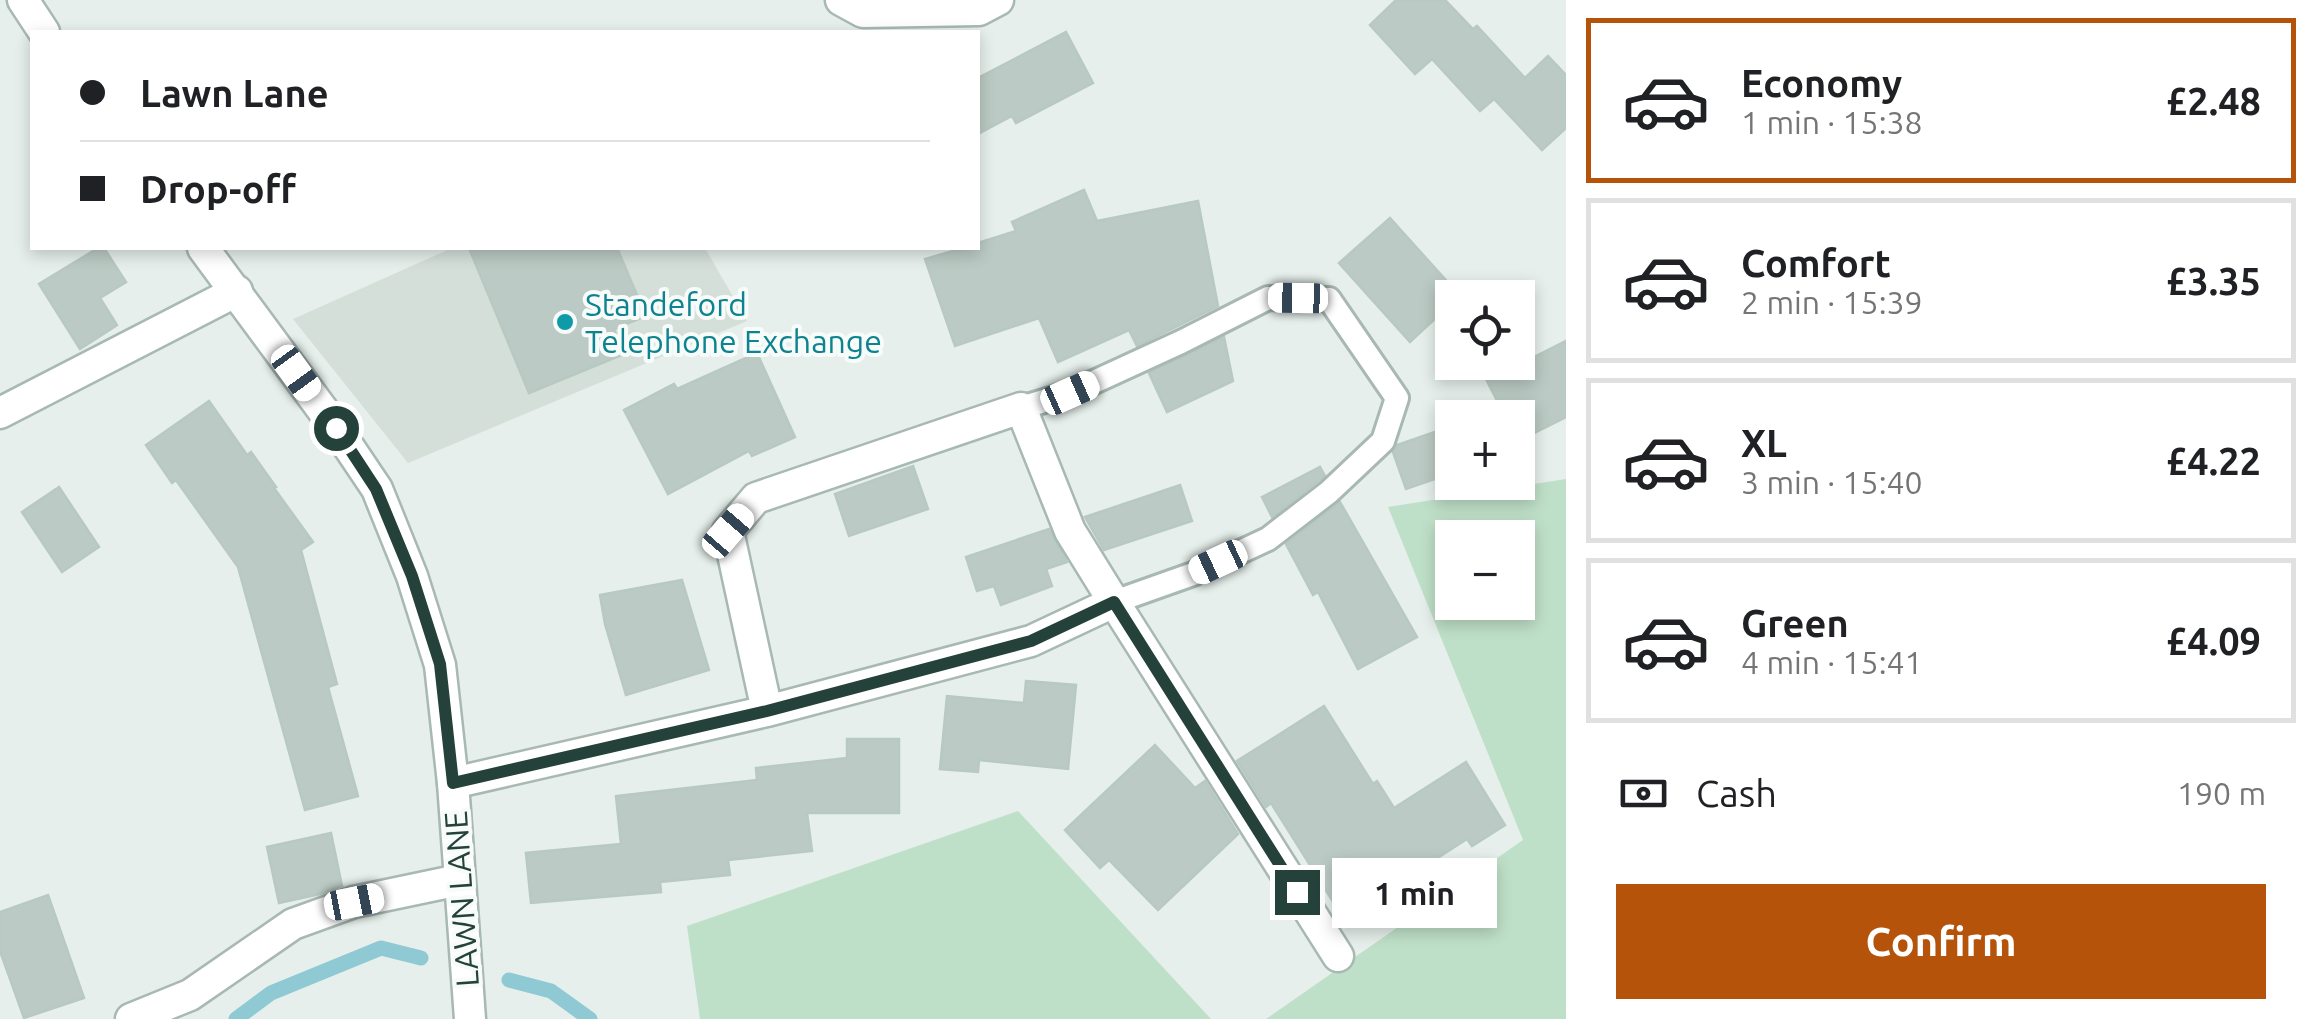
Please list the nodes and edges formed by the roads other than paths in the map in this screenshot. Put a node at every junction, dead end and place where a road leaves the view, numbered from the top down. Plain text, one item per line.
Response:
1 (23, 0) edge
2 (840, 0) edge
3 (998, 0) edge
4 (43, 30) edge
5 (205, 250) edge
6 (237, 291) junction
7 (1021, 408) junction
8 (0, 412) edge
9 (1114, 602) junction
10 (767, 711) junction
11 (453, 783) junction
12 (459, 880) junction
13 (1338, 956) dead end
14 (131, 1019) edge
15 (470, 1019) edge

1 - 4 street
2 - 3 street
5 - 6 street, LAWN LANE
6 - 8 street
6 - 11 street, LAWN LANE
7 - 9 street
7 - 9 lane
7 - 10 street
9 - 10 street
9 - 13 street
10 - 11 street
11 - 12 street, LAWN LANE
12 - 14 street
12 - 15 street, LAWN LANE

